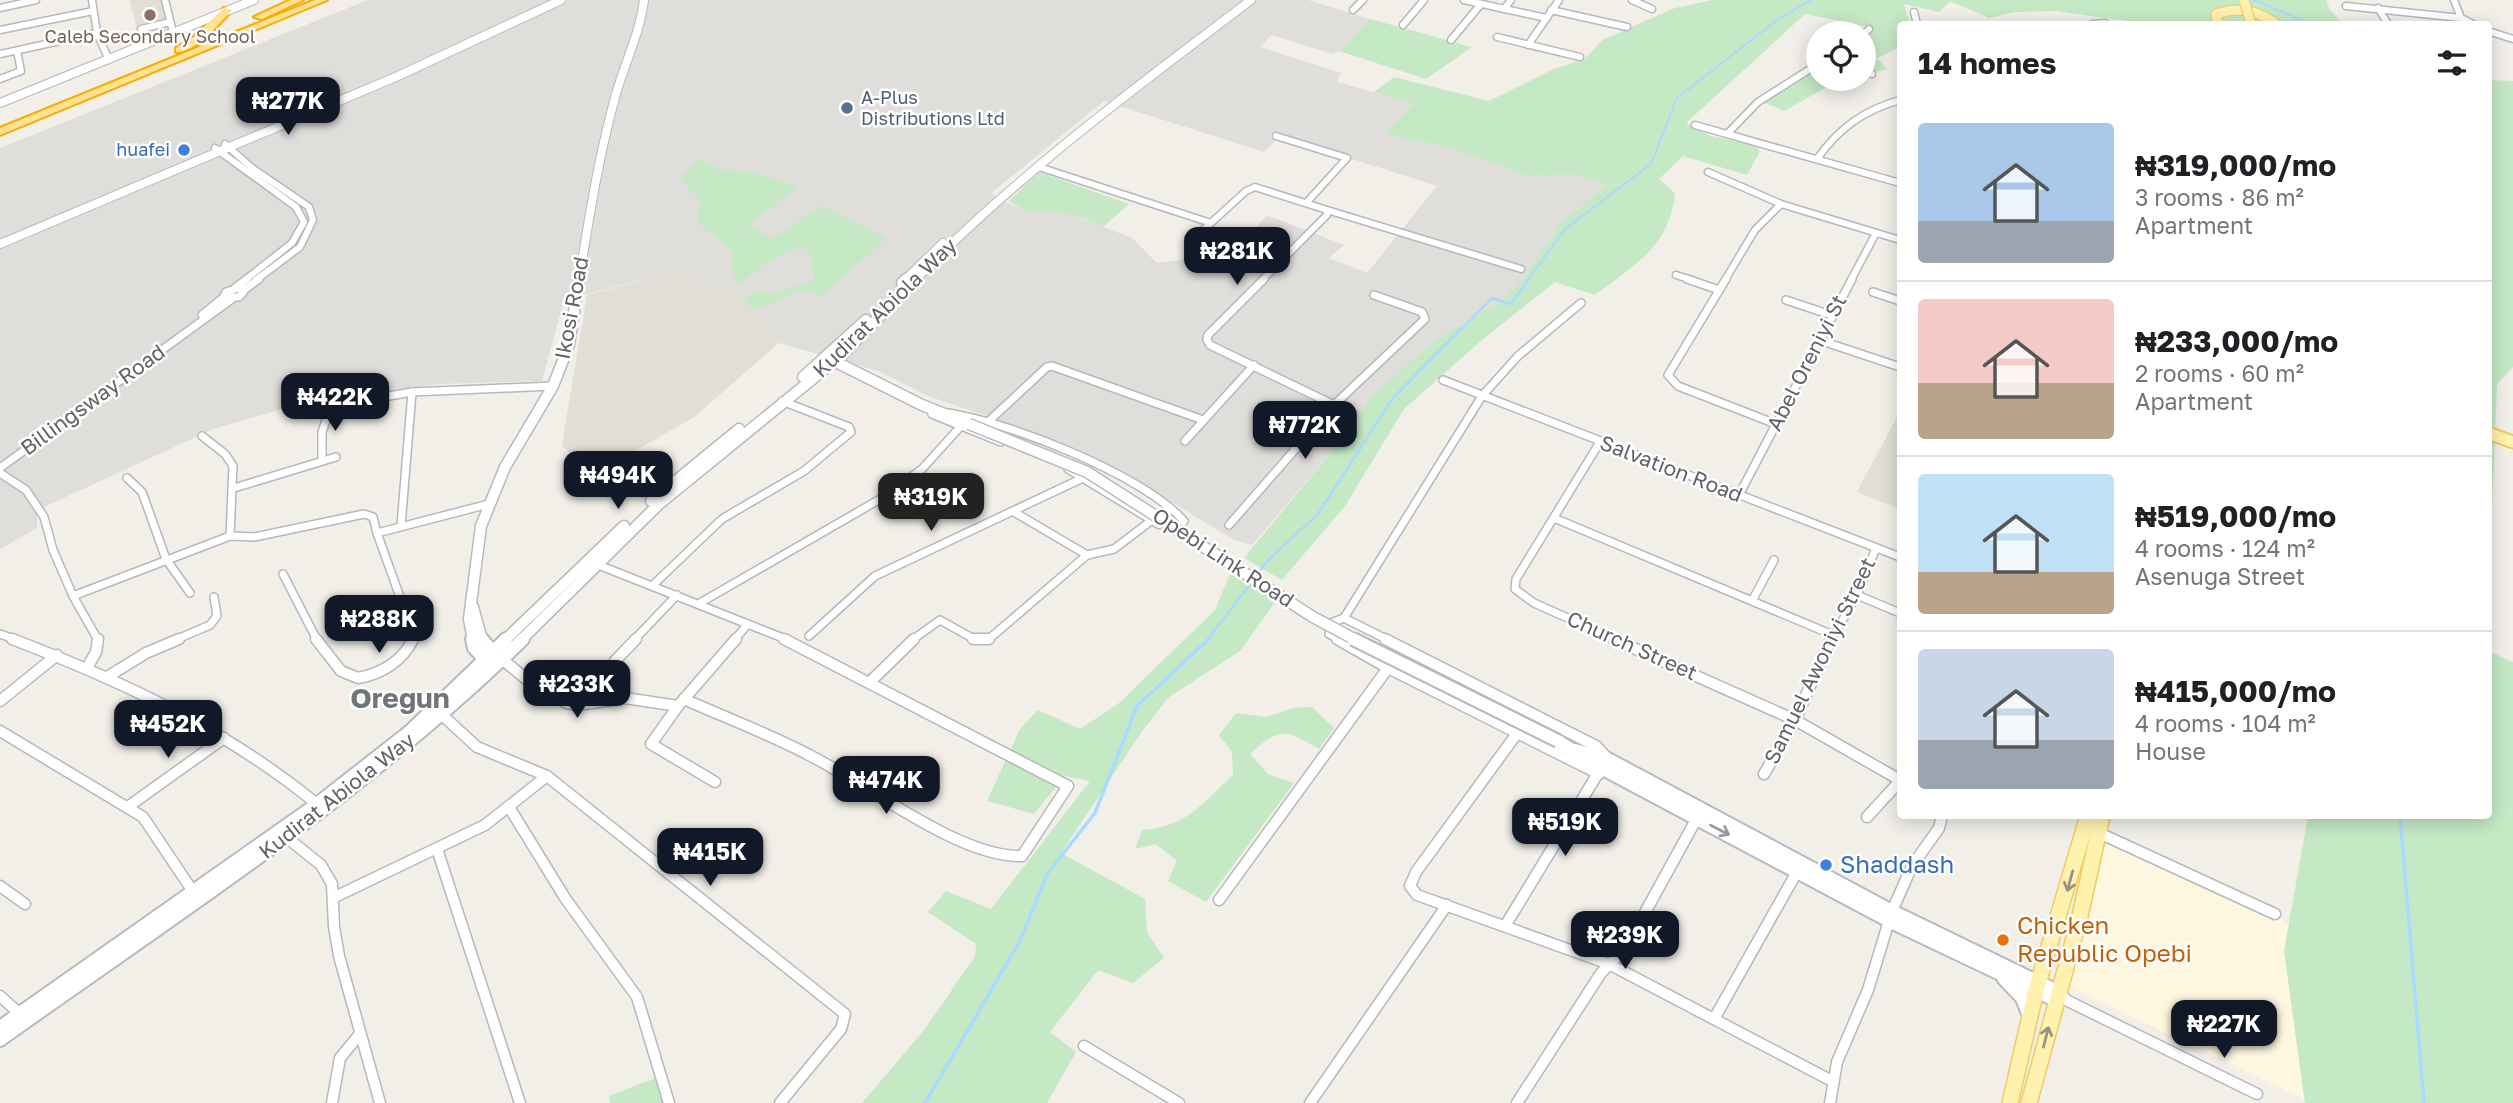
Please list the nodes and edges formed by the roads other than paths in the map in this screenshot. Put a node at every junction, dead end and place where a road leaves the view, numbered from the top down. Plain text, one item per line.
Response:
1 (36, 0) edge
2 (92, 0) edge
3 (165, 0) edge
4 (254, 0) edge
5 (301, 0) edge
6 (337, 0) edge
7 (550, 0) edge
8 (561, 0) edge
9 (645, 0) edge
10 (1240, 0) edge
11 (1251, 0) edge
12 (1363, 0) edge
13 (1424, 0) edge
14 (1464, 0) edge
15 (1511, 0) edge
16 (1559, 0) edge
17 (1632, 0) edge
18 (2238, 0) edge
19 (2244, 0) edge
20 (2454, 0) edge
21 (321, 1) edge
22 (1481, 4) junction
23 (2346, 6) dead end
24 (0, 8) edge
25 (2378, 8) junction
26 (1504, 9) junction
27 (1652, 9) dead end
28 (227, 10) junction
29 (1353, 10) dead end
30 (1551, 10) junction
31 (93, 11) junction
32 (1914, 12) dead end
33 (1546, 18) junction
34 (2461, 18) junction
35 (1916, 21) edge
36 (2218, 21) edge
37 (2243, 21) edge
38 (2250, 21) edge
39 (2270, 21) edge
40 (2386, 21) edge
41 (2467, 21) edge
42 (170, 22) junction
43 (198, 22) junction
44 (1403, 24) dead end
45 (212, 25) junction
46 (1627, 27) dead end
47 (141, 29) dead end
48 (0, 30) edge
49 (173, 32) junction
50 (2492, 32) edge
51 (97, 33) junction
52 (1497, 37) dead end
53 (2513, 38) edge
54 (1451, 40) dead end
55 (1528, 44) junction
56 (179, 50) junction
57 (17, 51) junction
58 (0, 54) edge
59 (1580, 57) dead end
60 (108, 58) junction
61 (1806, 71) edge
62 (0, 79) edge
63 (77, 97) junction
64 (1897, 101) edge
65 (0, 103) edge
66 (0, 122) edge
67 (1695, 125) dead end
68 (0, 132) edge
69 (1727, 134) junction
70 (1276, 136) dead end
71 (227, 145) junction
72 (217, 149) junction
73 (1817, 159) junction
74 (1039, 167) junction
75 (1708, 172) dead end
76 (1897, 182) edge
77 (1307, 202) junction
78 (1781, 204) junction
79 (1327, 210) junction
80 (1211, 223) junction
81 (1876, 233) junction
82 (0, 238) edge
83 (1897, 239) edge
84 (1189, 243) dead end
85 (0, 244) edge
86 (1521, 269) dead end
87 (1676, 275) dead end
88 (235, 288) junction
89 (244, 290) junction
90 (1719, 290) junction
91 (1873, 292) dead end
92 (1374, 295) dead end
93 (228, 298) junction
94 (1786, 300) dead end
95 (1897, 300) edge
96 (1581, 303) dead end
97 (1831, 315) junction
98 (1819, 340) junction
99 (834, 356) junction
100 (1254, 365) junction
101 (1897, 366) edge
102 (1443, 380) dead end
103 (553, 386) junction
104 (412, 393) junction
105 (1482, 396) junction
106 (782, 401) junction
107 (332, 403) junction
108 (922, 405) junction
109 (1334, 405) junction
110 (938, 412) junction
111 (291, 413) dead end
112 (1203, 420) junction
113 (989, 421) junction
114 (1776, 424) junction
115 (965, 425) junction
116 (2492, 427) edge
117 (2492, 434) edge
118 (2513, 435) edge
119 (202, 436) dead end
120 (1185, 441) dead end
121 (1600, 442) junction
122 (2513, 442) edge
123 (336, 457) dead end
124 (322, 461) junction
125 (0, 470) edge
126 (1085, 477) junction
127 (127, 478) dead end
128 (233, 488) junction
129 (1739, 495) junction
130 (489, 504) junction
131 (1014, 512) junction
132 (1554, 519) junction
133 (1152, 520) junction
134 (1229, 525) dead end
135 (401, 526) junction
136 (377, 533) junction
137 (230, 536) junction
138 (1876, 548) junction
139 (1087, 555) junction
140 (1897, 555) edge
141 (166, 559) junction
142 (1774, 560) dead end
143 (596, 564) junction
144 (283, 574) dead end
145 (653, 585) junction
146 (190, 593) dead end
147 (677, 595) junction
148 (1857, 595) junction
149 (73, 596) junction
150 (215, 597) dead end
151 (1752, 601) junction
152 (700, 603) junction
153 (1897, 612) edge
154 (1344, 618) junction
155 (748, 624) junction
156 (0, 634) edge
157 (1833, 635) junction
158 (809, 636) dead end
159 (57, 655) junction
160 (493, 661) junction
161 (615, 661) dead end
162 (87, 668) junction
163 (1388, 668) junction
164 (107, 677) junction
165 (870, 682) junction
166 (0, 701) edge
167 (681, 702) junction
168 (441, 714) junction
169 (1795, 720) junction
170 (0, 731) edge
171 (1518, 732) junction
172 (225, 738) junction
173 (1603, 767) junction
174 (1764, 774) dead end
175 (547, 776) junction
176 (1897, 779) edge
177 (715, 782) dead end
178 (1897, 784) edge
179 (317, 804) junction
180 (129, 806) junction
181 (509, 807) junction
182 (1867, 817) dead end
183 (1697, 818) junction
184 (1941, 819) edge
185 (2087, 819) edge
186 (2101, 819) edge
187 (2097, 832) junction
188 (286, 837) junction
189 (437, 849) junction
190 (1798, 870) junction
191 (0, 886) edge
192 (194, 892) junction
193 (337, 896) junction
194 (1220, 900) dead end
195 (25, 904) dead end
196 (1447, 905) junction
197 (2275, 914) dead end
198 (1890, 916) junction
199 (1506, 926) junction
200 (2048, 957) junction
201 (1609, 964) junction
202 (2014, 971) junction
203 (1998, 974) junction
204 (2037, 986) junction
205 (0, 996) edge
206 (2060, 997) junction
207 (23, 1017) junction
208 (2029, 1018) junction
209 (1714, 1019) junction
210 (0, 1027) edge
211 (359, 1035) junction
212 (0, 1040) edge
213 (1084, 1046) dead end
214 (1830, 1080) junction
215 (2257, 1094) dead end
216 (332, 1103) edge
217 (380, 1103) edge
218 (520, 1103) edge
219 (670, 1103) edge
220 (780, 1103) edge
221 (1179, 1103) edge
222 (1310, 1103) edge
223 (1517, 1103) edge
224 (1830, 1103) edge
225 (2010, 1103) edge
226 (2029, 1103) edge

1 - 24 street
2 - 31 street
3 - 42 street
4 - 28 main road
5 - 21 highway
5 - 56 highway
6 - 63 highway
7 - 71 main road
8 - 71 main road
9 - 103 main road, Ikosi Road
10 - 99 main road, Kudirat Abiola Way
11 - 74 main road, Kudirat Abiola Way
12 - 29 street
13 - 44 street
14 - 22 street
15 - 26 street
16 - 30 street
17 - 27 street
18 - 37 main road
19 - 38 main road, bridge
20 - 34 street
21 - 63 highway
22 - 26 street
22 - 54 street
23 - 25 street
25 - 34 street
25 - 40 street
26 - 33 street
28 - 43 main road
28 - 45 highway
30 - 33 street
30 - 46 street
31 - 48 street
31 - 51 street
32 - 35 street
33 - 55 street
34 - 41 street
36 - 39 main road
42 - 47 street
42 - 49 street
43 - 45 highway
43 - 49 main road
45 - 56 highway
49 - 60 main road
50 - 53 street
51 - 57 street
51 - 60 street
52 - 55 street
55 - 59 street
56 - 63 highway
57 - 58 street
57 - 62 street
60 - 65 main road
61 - 69 street
63 - 66 highway
63 - 68 highway
64 - 73 street
67 - 69 street
69 - 73 street
70 - 77 street
71 - 72 main road
71 - 89 street
72 - 82 main road
72 - 85 main road
72 - 88 street
73 - 76 street
74 - 80 street
74 - 99 main road, Kudirat Abiola Way
75 - 78 street
77 - 79 street
77 - 80 street
78 - 81 street
78 - 90 street
79 - 86 street
79 - 100 street
80 - 84 street
81 - 83 street
81 - 97 street, Abel Oreniyi St
87 - 90 street
88 - 89 street
88 - 93 street
89 - 93 street
90 - 114 street
91 - 95 street
92 - 109 street
93 - 125 street, Billingsway Road
94 - 97 street
96 - 105 street
97 - 98 street, Abel Oreniyi St
98 - 101 street
98 - 114 street, Abel Oreniyi St
99 - 106 main road, Kudirat Abiola Way
99 - 108 main road, Opebi Link Road
99 - 160 main road, Kudirat Abiola Way
100 - 109 street
100 - 112 street
102 - 105 street, Salvation Road
103 - 104 street
103 - 130 main road, Ikosi Road
104 - 107 street
104 - 135 street
105 - 121 street, Salvation Road
105 - 154 street
106 - 143 main road, Kudirat Abiola Way
106 - 145 street
107 - 111 street
107 - 124 street
108 - 110 main road, Opebi Link Road
108 - 115 street
109 - 134 street
110 - 113 street
110 - 115 main road, Opebi Link Road
112 - 113 street
112 - 120 street
113 - 133 street
114 - 129 street, Abel Oreniyi St
115 - 126 street
115 - 152 street
115 - 173 main road, Opebi Link Road, bridge
116 - 118 main road
117 - 122 main road
119 - 128 street
121 - 129 street, Salvation Road
121 - 132 street, Church Street
123 - 124 street
124 - 128 street
125 - 149 street
126 - 131 street
126 - 133 street
127 - 141 street
128 - 137 street
129 - 138 street, Salvation Road
130 - 135 street
130 - 160 main road, Ikosi Road
131 - 139 street
131 - 158 street
132 - 151 street
132 - 169 street, Church Street
133 - 139 street
135 - 136 street
136 - 137 street
136 - 144 street
137 - 141 street
138 - 140 street, Salvation Road
138 - 148 street, Samuel Awoniyi Street
139 - 165 street
141 - 146 street
141 - 149 street
142 - 151 street
143 - 145 street
143 - 160 main road, Kudirat Abiola Way
145 - 147 street
147 - 152 street
147 - 161 street
148 - 153 street
148 - 157 street, Samuel Awoniyi Street
149 - 162 street
150 - 164 street
151 - 157 street
152 - 155 street
154 - 163 street
154 - 173 street
155 - 165 street
155 - 167 street
156 - 159 street
157 - 169 street, Samuel Awoniyi Street
159 - 162 street
159 - 166 street
160 - 167 street
160 - 168 main road, Kudirat Abiola Way
160 - 179 main road, Kudirat Abiola Way
162 - 164 street
163 - 171 street
163 - 194 street
164 - 172 street
165 - 167 street
167 - 177 street
168 - 175 street
168 - 188 main road, Kudirat Abiola Way
169 - 174 street, Samuel Awoniyi Street
169 - 176 street, Church Street
170 - 180 street
171 - 173 street
171 - 196 street
172 - 179 street
172 - 180 street
173 - 183 main road, Opebi Link Road
173 - 198 main road, Opebi Link Road
173 - 199 street
175 - 181 street
175 - 220 street
178 - 182 street
179 - 192 main road, Kudirat Abiola Way
180 - 192 street
181 - 189 street
181 - 219 street
183 -> 190 main road, Opebi Link Road
183 - 201 street
184 - 198 street
185 -> 200 main road
186 - 187 main road
187 - 197 street
187 - 206 main road
188 - 193 street
188 - 207 main road, Kudirat Abiola Way
189 - 193 street
189 - 218 street
190 - 198 main road, Opebi Link Road
190 - 209 street
191 - 195 street
192 - 207 main road, Kudirat Abiola Way
193 - 211 street
196 - 199 street
196 - 222 street
198 - 202 main road, Opebi Link Road
198 - 203 main road, Opebi Link Road
198 - 214 street
199 - 201 street
200 - 202 main road
200 - 204 main road
201 - 209 street
201 - 223 street
202 - 204 main road, Opebi Link Road
203 - 204 main road, Opebi Link Road
203 - 208 main road
204 - 206 main road, Opebi Link Road
204 - 208 main road
205 - 207 street
206 - 215 street
226 -> 206 main road
207 - 210 main road, Kudirat Abiola Way
207 - 212 main road, Kudirat Abiola Way
208 - 225 main road
209 - 214 street
211 - 216 street
211 - 217 street
213 - 221 street
214 - 224 street

